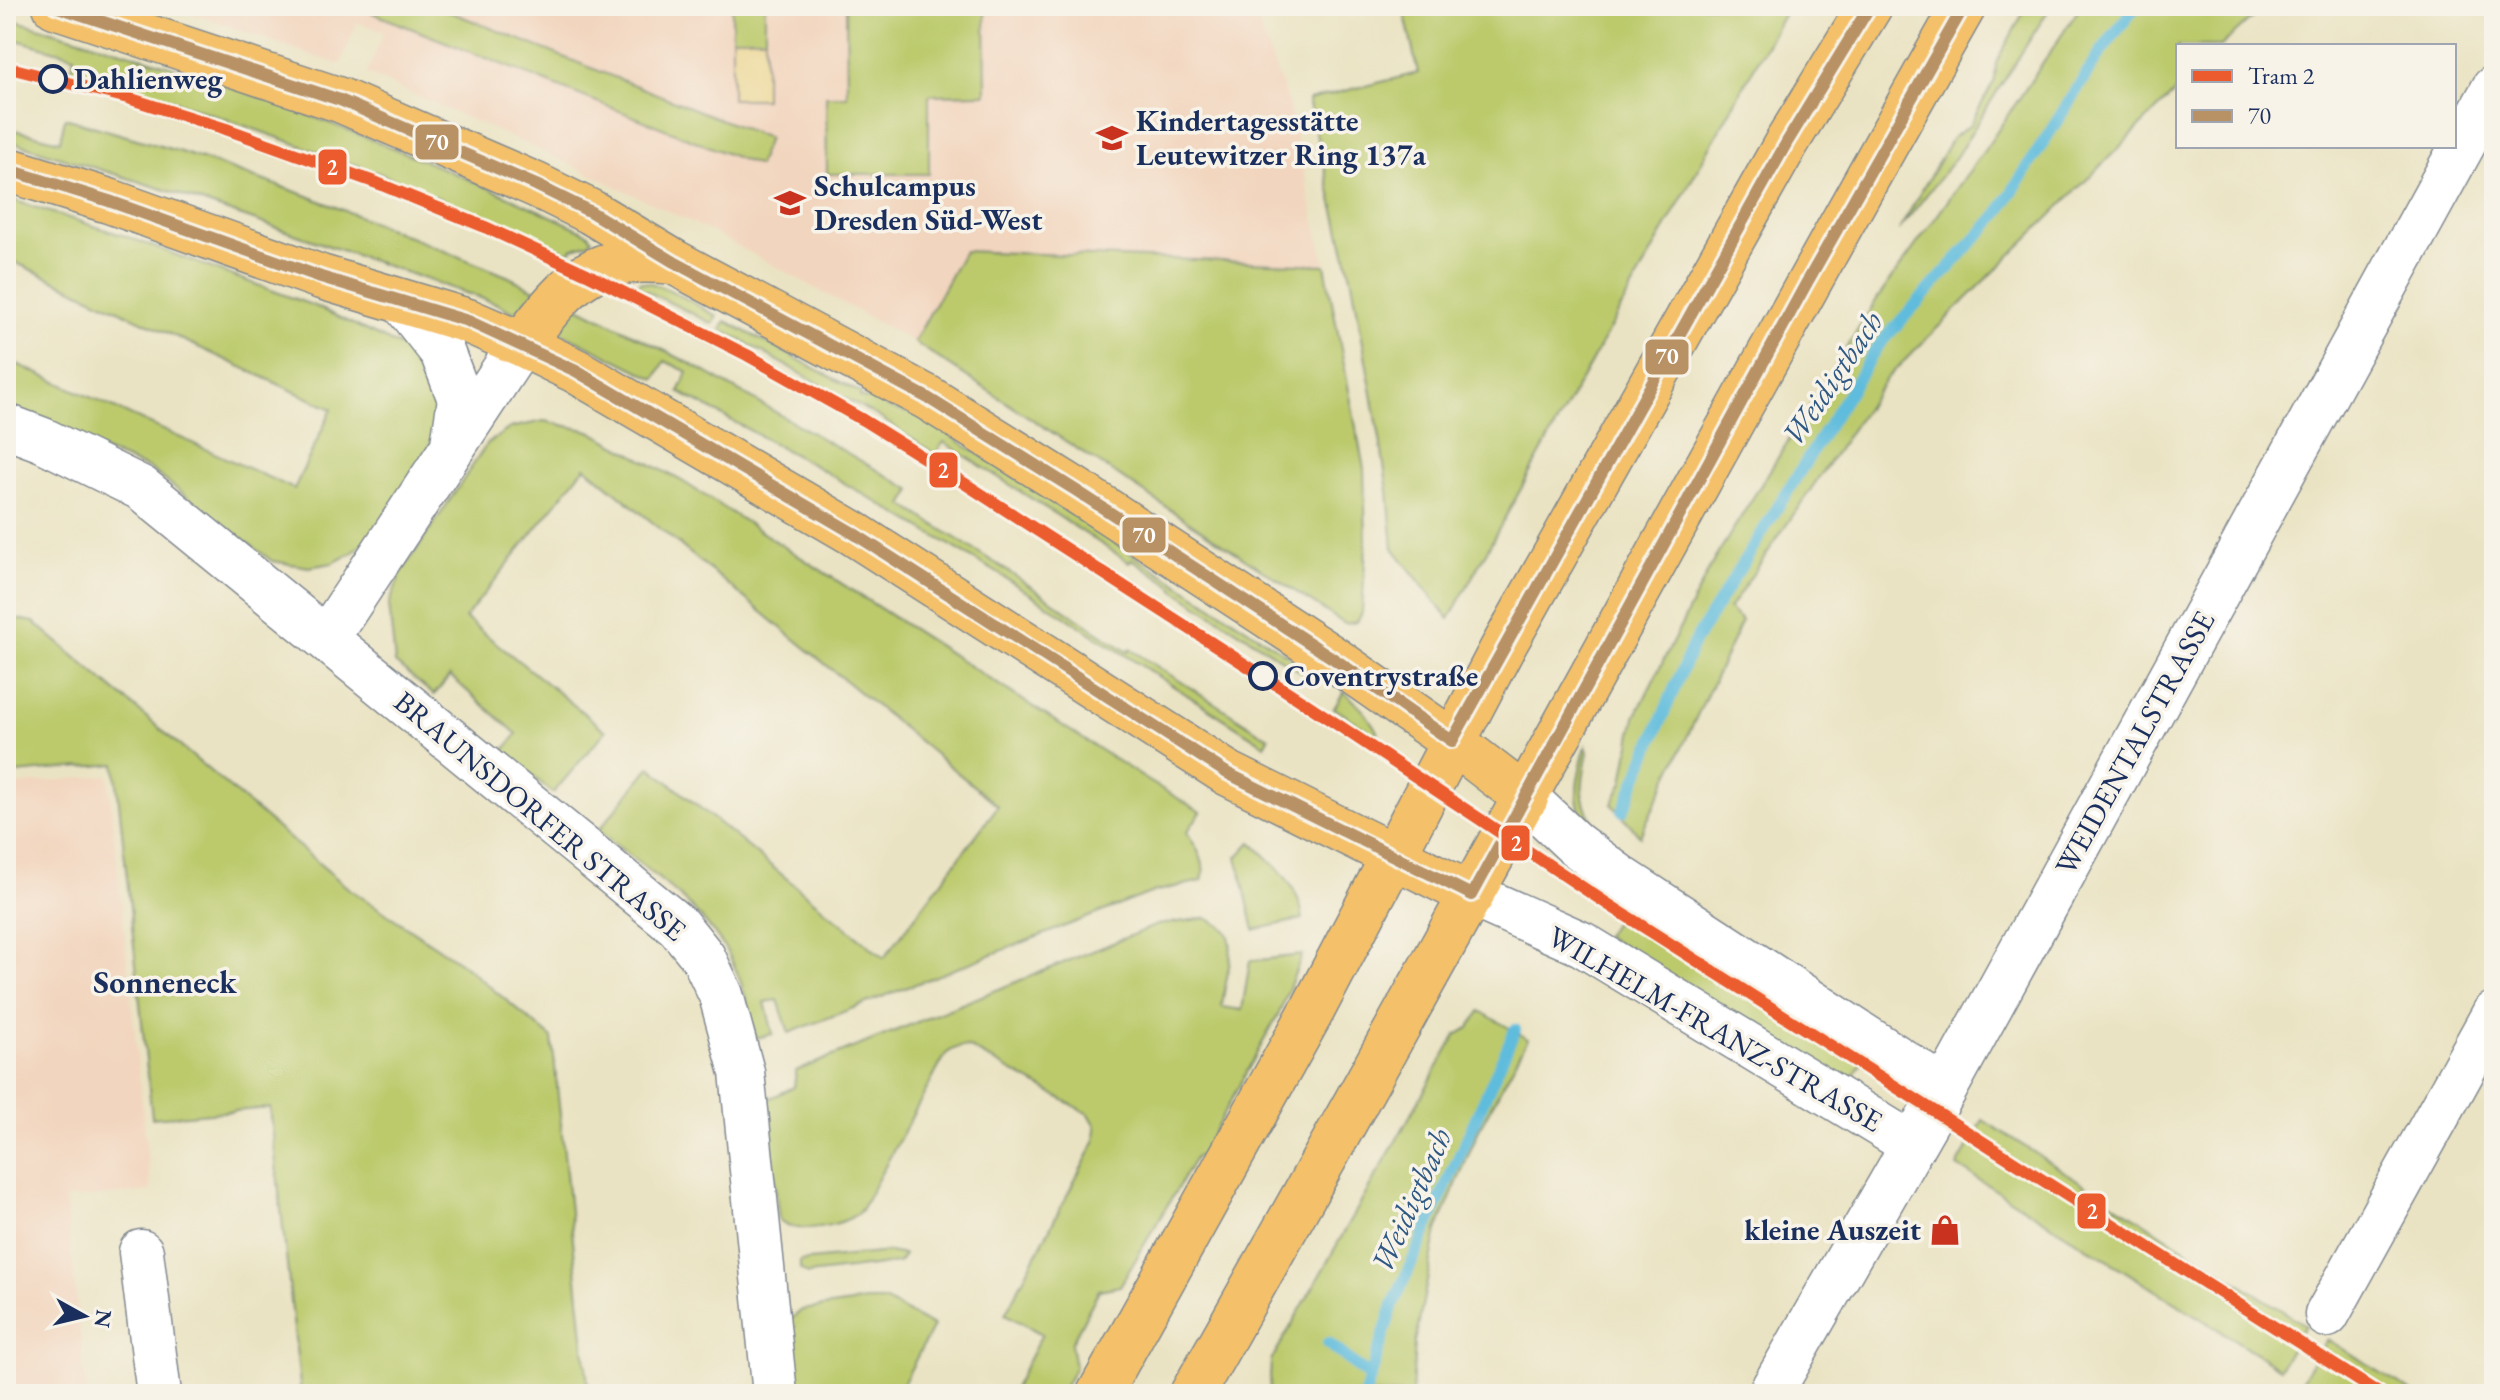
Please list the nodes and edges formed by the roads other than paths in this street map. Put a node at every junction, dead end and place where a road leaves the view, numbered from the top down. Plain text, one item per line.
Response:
1 (55, 6) edge
2 (1870, 6) edge
3 (1964, 6) edge
4 (2494, 88) edge
5 (6, 169) edge
6 (674, 262) junction
7 (404, 304) junction
8 (521, 344) junction
9 (6, 426) edge
10 (452, 448) junction
11 (326, 639) junction
12 (1452, 741) junction
13 (1526, 798) junction
14 (1392, 856) junction
15 (1472, 895) junction
16 (2494, 1014) edge
17 (1945, 1089) junction
18 (1913, 1145) junction
19 (141, 1252) dead end
20 (2327, 1315) dead end
21 (159, 1394) edge
22 (775, 1394) edge
23 (1099, 1394) edge
24 (1192, 1394) edge
25 (1770, 1394) edge

1 - 6 main road
2 - 12 main road
3 - 13 main road
4 - 17 street, WEIDENTALSTRASSE
5 - 7 main road
6 - 8 main road
6 - 12 main road
7 - 8 main road
7 - 10 street
8 - 10 street
8 - 14 main road
9 - 11 street, BRAUNSDORFER STRASSE
10 - 11 street
11 - 22 street, BRAUNSDORFER STRASSE
12 - 13 main road
12 - 14 main road
13 - 15 main road
13 - 17 street
14 - 15 main road
14 - 23 main road
15 - 18 street, WILHELM-FRANZ-STRASSE
15 - 24 main road
16 - 20 street
17 - 18 street, WEIDENTALSTRASSE
18 - 25 street, WEIDENTALSTRASSE
19 - 21 street

